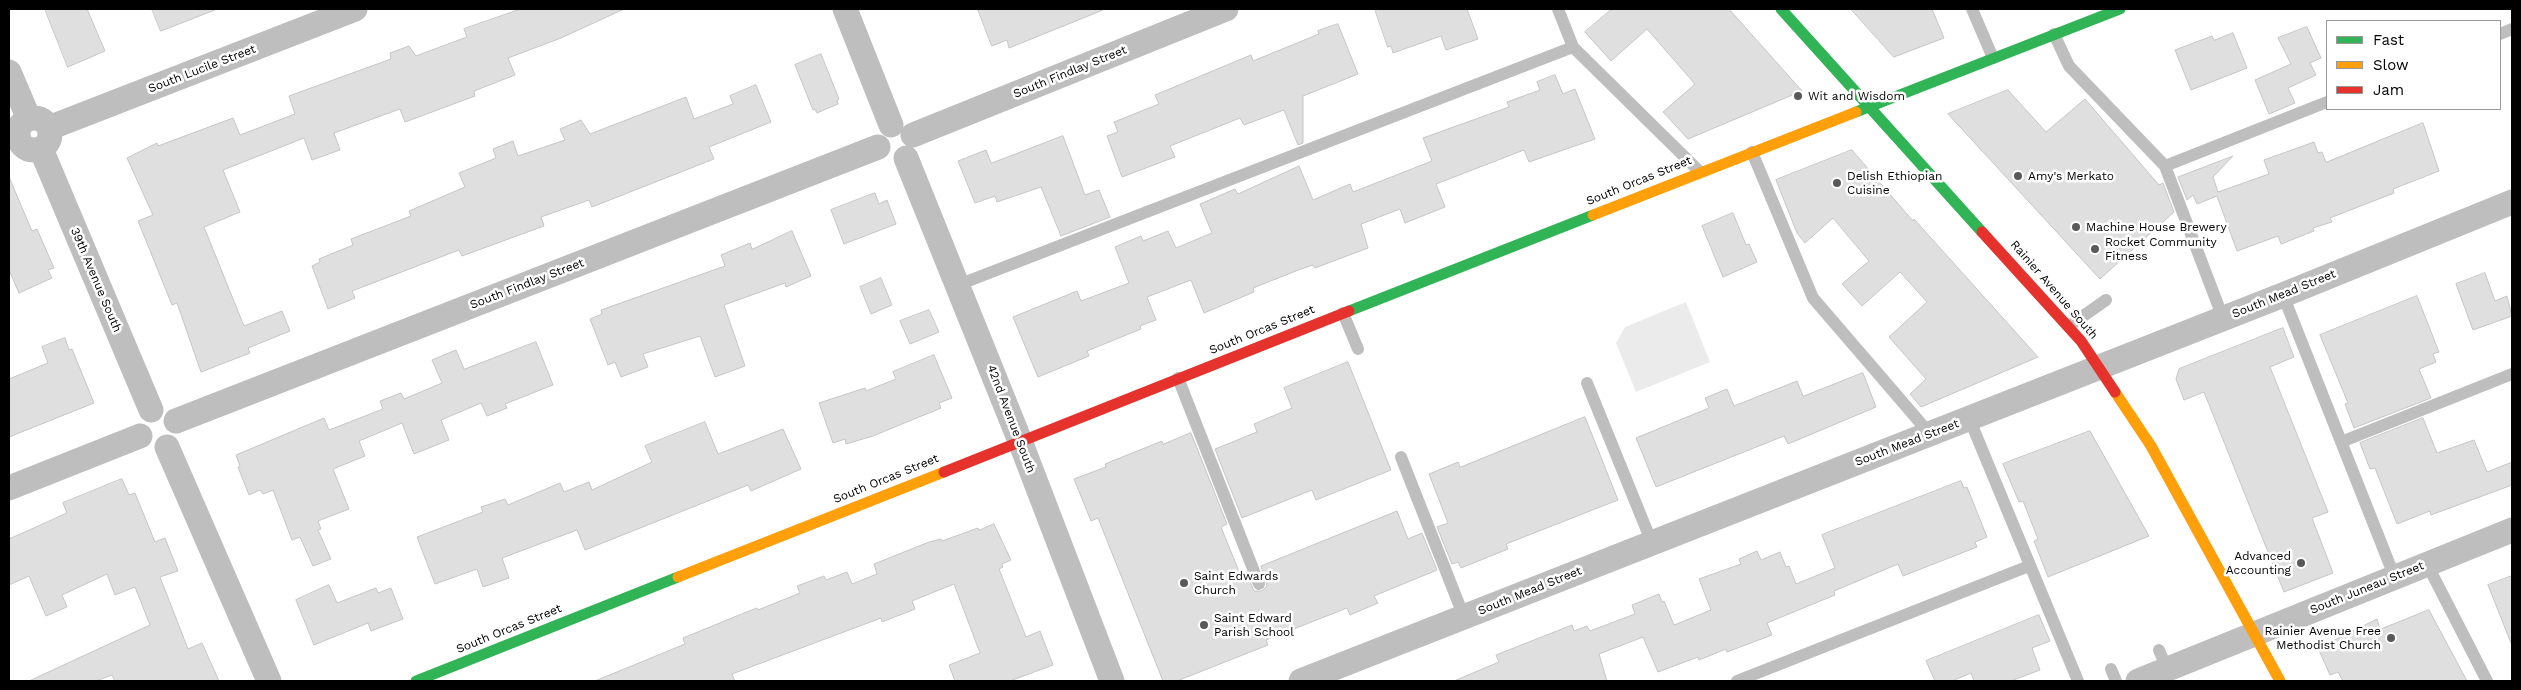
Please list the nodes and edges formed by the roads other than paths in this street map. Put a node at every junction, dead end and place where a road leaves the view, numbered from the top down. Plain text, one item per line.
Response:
1 (355, 9) edge
2 (845, 9) edge
3 (1226, 9) edge
4 (1558, 9) edge
5 (1781, 9) edge
6 (1972, 9) edge
7 (2120, 9) edge
8 (2054, 34) junction
9 (1574, 47) junction
10 (1993, 58) junction
11 (9, 72) edge
12 (2326, 102) edge
13 (1870, 106) junction
14 (891, 124) junction
15 (913, 135) junction
16 (29, 136) edge
17 (878, 148) junction
18 (1752, 152) junction
19 (906, 158) junction
20 (2165, 166) junction
21 (1700, 172) junction
22 (2512, 202) edge
23 (958, 285) junction
24 (2283, 295) junction
25 (2106, 300) dead end
26 (1343, 313) junction
27 (2223, 318) junction
28 (2069, 326) junction
29 (1358, 349) dead end
30 (2099, 367) junction
31 (2512, 374) edge
32 (1178, 378) junction
33 (1587, 383) dead end
34 (151, 410) junction
35 (1969, 418) junction
36 (176, 421) junction
37 (1930, 434) junction
38 (140, 436) junction
39 (1020, 441) junction
40 (2341, 442) junction
41 (167, 447) junction
42 (1401, 457) dead end
43 (9, 488) edge
44 (2512, 530) edge
45 (1652, 543) junction
46 (2428, 564) junction
47 (2028, 566) junction
48 (2394, 578) junction
49 (1259, 584) dead end
50 (1464, 617) junction
51 (2255, 633) junction
52 (2111, 669) dead end
53 (269, 681) edge
54 (416, 681) edge
55 (1112, 681) edge
56 (1301, 681) edge
57 (1737, 681) edge
58 (2078, 681) edge
59 (2116, 681) edge
60 (2138, 681) edge
61 (2280, 681) edge
62 (2487, 681) edge

1 - 16 street, South Lucile Street
2 - 14 street
3 - 15 street, South Findlay Street
4 - 9 lane
5 - 13 street, Rainier Avenue South
6 - 10 lane
7 - 8 street, South Orcas Street
8 - 10 street, South Orcas Street
8 - 20 lane
9 - 21 lane
9 - 23 lane
10 - 13 street, South Orcas Street
11 - 16 street, 39th Avenue South
12 - 20 lane
13 - 18 street, South Orcas Street
13 - 28 street, Rainier Avenue South
14 - 15 street
14 - 17 street
15 - 19 street
16 - 34 street, 39th Avenue South
17 - 19 street
17 - 36 street, South Findlay Street
18 - 21 street, South Orcas Street
18 - 37 lane
19 - 23 street, 42nd Avenue South
20 - 27 lane
21 - 26 street, South Orcas Street
22 - 24 street, South Mead Street
23 - 39 street, 42nd Avenue South
24 - 27 street, South Mead Street
24 - 40 lane
25 - 28 lane
26 - 29 lane
26 - 32 street, South Orcas Street
27 - 30 street, South Mead Street
28 - 30 street, Rainier Avenue South
30 - 35 street, South Mead Street
30 - 51 street, Rainier Avenue South
31 - 40 lane
32 - 39 street, South Orcas Street
32 - 49 lane
33 - 45 lane
34 - 36 street
34 - 38 street
35 - 37 street, South Mead Street
35 - 47 lane
36 - 41 street
37 - 45 street, South Mead Street
38 - 41 street
38 - 43 street
39 - 54 street, South Orcas Street
39 - 55 street, 42nd Avenue South
40 - 48 lane
41 - 53 street
42 - 50 lane
44 - 46 street, South Juneau Street
45 - 50 street, South Mead Street
46 - 48 street, South Juneau Street
46 - 62 lane
47 - 57 lane
47 - 58 lane
48 - 51 street, South Juneau Street
50 - 56 street, South Mead Street
51 - 60 street, South Juneau Street
51 - 61 street, Rainier Avenue South
52 - 59 lane

